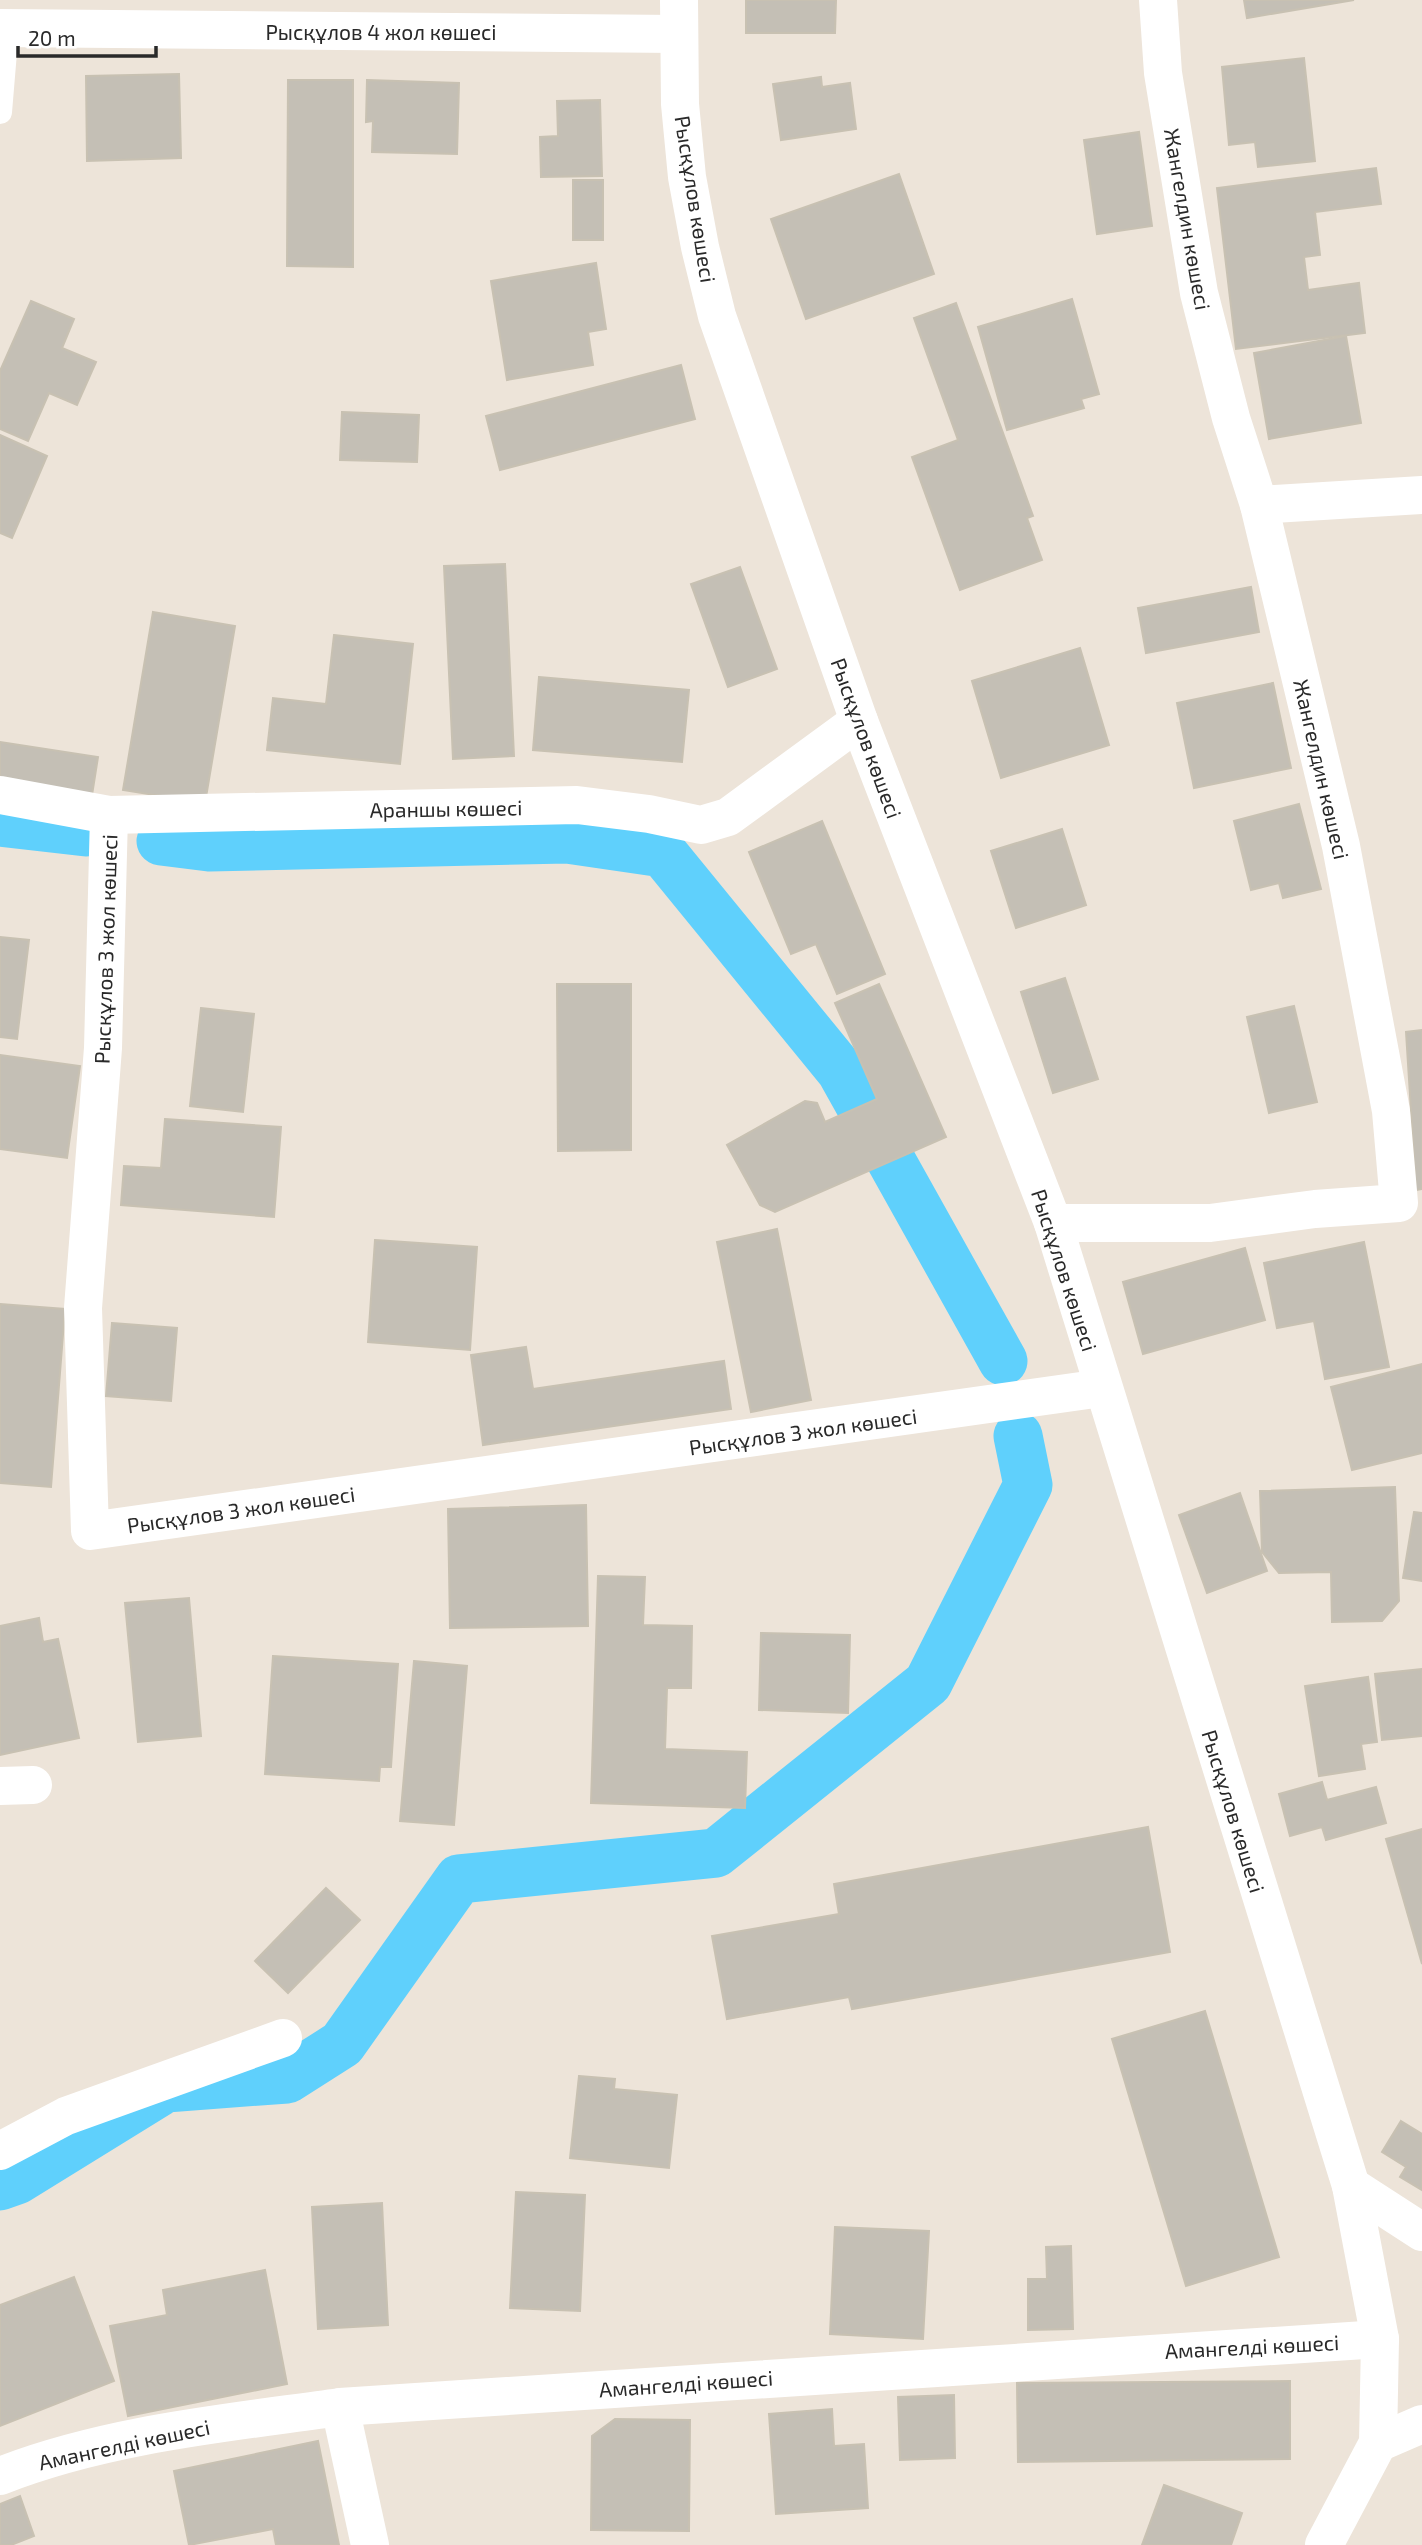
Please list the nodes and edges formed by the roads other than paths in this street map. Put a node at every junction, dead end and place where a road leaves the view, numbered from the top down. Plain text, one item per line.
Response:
1 (1158, 0) edge
2 (679, 17) edge
3 (3, 28) edge
4 (0, 112) edge
5 (1422, 495) edge
6 (1259, 505) junction
7 (859, 721) junction
8 (0, 795) edge
9 (109, 815) junction
10 (1053, 1223) junction
11 (1102, 1388) junction
12 (283, 2038) dead end
13 (0, 2151) edge
14 (1351, 2186) junction
15 (1422, 2232) edge
16 (1380, 2339) junction
17 (340, 2407) junction
18 (1422, 2424) edge
19 (1378, 2442) junction
20 (0, 2476) edge
21 (370, 2545) edge
22 (1324, 2545) edge

1 - 6 street, Жангелдин көшесі
2 - 3 street, Рысқұлов 4 жол көшесі
2 - 7 street, Рысқұлов көшесі
3 - 4 lane
5 - 6 street
6 - 10 street, Жангелдин көшесі
7 - 9 street, Араншы көшесі
7 - 10 street, Рысқұлов көшесі
8 - 9 street, Араншы көшесі
9 - 11 street, Рысқұлов 3 жол көшесі
10 - 11 street, Рысқұлов көшесі
11 - 14 street, Рысқұлов көшесі
12 - 13 street
14 - 15 street
14 - 16 street, Рысқұлов көшесі
16 - 17 street, Амангелді көшесі
16 - 19 street, Рысқұлов көшесі
17 - 20 street, Амангелді көшесі
17 - 21 street
18 - 19 street
19 - 22 street, Рысқұлов көшесі

